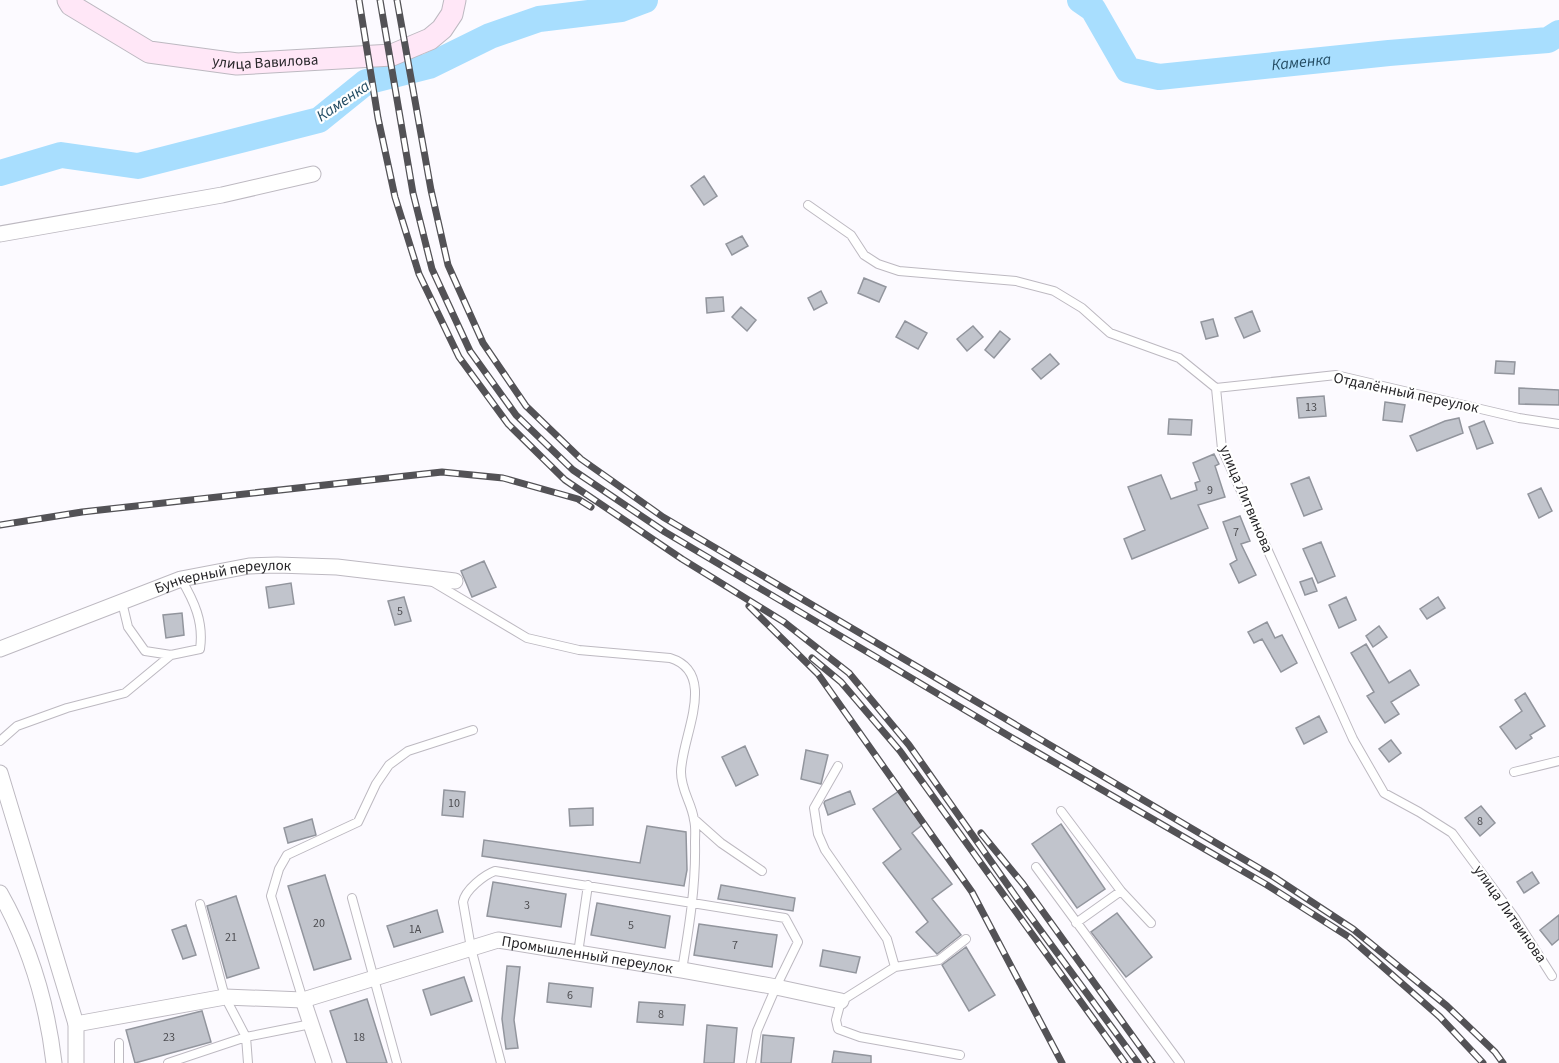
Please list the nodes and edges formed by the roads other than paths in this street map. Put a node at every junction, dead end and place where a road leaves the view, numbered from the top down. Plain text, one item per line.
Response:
1 (68, 0) edge
2 (455, 0) edge
3 (313, 174) dead end
4 (808, 205) dead end
5 (0, 234) edge
6 (1216, 388) junction
7 (1559, 424) edge
8 (424, 577) junction
9 (181, 579) junction
10 (455, 581) dead end
11 (122, 602) junction
12 (0, 649) edge
13 (171, 655) junction
14 (473, 730) dead end
15 (0, 741) edge
16 (1559, 761) edge
17 (838, 766) dead end
18 (0, 772) edge
19 (1514, 772) dead end
20 (1061, 811) dead end
21 (694, 819) junction
22 (1036, 867) dead end
23 (762, 871) dead end
24 (588, 885) junction
25 (1121, 891) junction
26 (0, 893) edge
27 (352, 898) dead end
28 (693, 902) junction
29 (200, 904) dead end
30 (1076, 923) junction
31 (1151, 923) dead end
32 (966, 939) dead end
33 (471, 948) junction
34 (578, 953) junction
35 (895, 967) junction
36 (682, 970) junction
37 (1552, 976) dead end
38 (373, 978) junction
39 (776, 987) junction
40 (225, 997) junction
41 (303, 999) junction
42 (841, 1001) junction
43 (76, 1024) junction
44 (311, 1024) junction
45 (246, 1037) junction
46 (119, 1043) dead end
47 (960, 1055) dead end
48 (54, 1063) edge
49 (76, 1063) edge
50 (118, 1063) edge
51 (168, 1063) edge
52 (248, 1063) edge
53 (324, 1063) edge
54 (396, 1063) edge
55 (501, 1063) edge
56 (751, 1063) edge
57 (1180, 1063) edge

1 - 2 main road, улица Вавилова
3 - 5 street
4 - 6 lane
6 - 7 lane, Отдалённый переулок
6 - 37 lane, улица Литвинова
8 - 9 street, Бункерный переулок
8 - 10 street, Бункерный переулок
8 - 21 lane
9 - 11 street, Бункерный переулок
9 - 13 lane
11 - 12 street, Бункерный переулок
11 - 13 lane
13 - 15 lane
14 - 41 lane
16 - 19 lane
17 - 35 lane
18 - 43 street
20 - 25 lane
21 - 23 lane
21 - 28 lane
22 - 30 lane
24 - 28 lane
24 - 33 lane
24 - 34 lane
25 - 30 lane
25 - 31 lane
26 - 48 street
27 - 38 lane
28 - 36 lane
28 - 39 lane
29 - 40 lane
30 - 57 lane
32 - 35 lane
33 - 34 street, Промышленный переулок
33 - 38 street, Промышленный переулок
33 - 55 lane
34 - 36 street, Промышленный переулок
35 - 42 lane
36 - 39 street, Промышленный переулок
38 - 41 street, Промышленный переулок
38 - 54 lane
39 - 42 street, Промышленный переулок
39 - 56 lane
40 - 41 street, Промышленный переулок
40 - 43 street, Промышленный переулок
40 - 45 lane
41 - 44 street
42 - 47 lane
43 - 49 street
44 - 45 lane
44 - 53 street
45 - 51 lane
45 - 52 lane
46 - 50 lane

